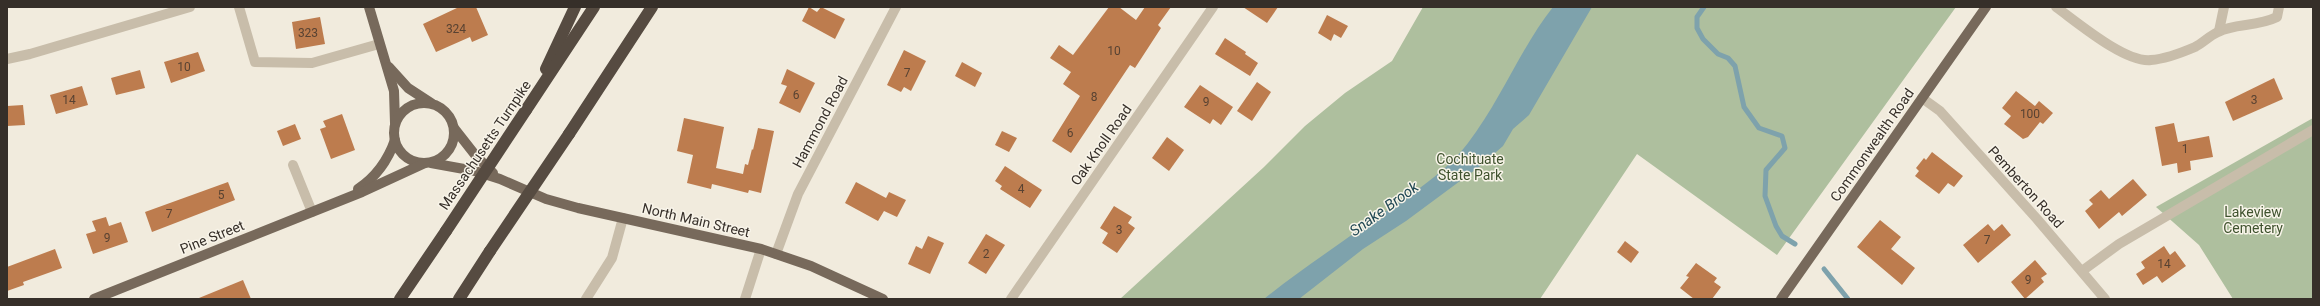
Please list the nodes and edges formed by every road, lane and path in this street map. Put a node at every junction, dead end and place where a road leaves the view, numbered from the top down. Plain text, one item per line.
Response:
1 (190, 7) edge
2 (239, 7) edge
3 (369, 7) edge
4 (575, 7) edge
5 (594, 7) edge
6 (652, 7) edge
7 (896, 7) edge
8 (1213, 7) edge
9 (1986, 7) edge
10 (2056, 7) edge
11 (2224, 7) edge
12 (2279, 7) edge
13 (2219, 32) junction
14 (379, 44) junction
15 (7, 58) edge
16 (386, 64) junction
17 (1922, 98) junction
18 (435, 105) junction
19 (526, 110) junction
20 (395, 127) junction
21 (454, 128) junction
22 (2313, 130) edge
23 (395, 140) junction
24 (428, 163) junction
25 (293, 164) dead end
26 (500, 178) junction
27 (342, 200) junction
28 (312, 212) junction
29 (623, 218) junction
30 (761, 249) junction
31 (776, 254) junction
32 (2082, 271) junction
33 (94, 299) edge
34 (400, 299) edge
35 (459, 299) edge
36 (586, 299) edge
37 (745, 299) edge
38 (883, 299) edge
39 (1011, 299) edge
40 (1781, 299) edge
41 (2105, 299) edge

1 - 15 street
2 - 14 street
3 - 14 main road
4 - 19 highway
5 - 19 highway, Massachusetts Turnpike
6 - 35 highway, bridge
7 - 31 street, Hammond Road
8 - 39 street, Oak Knoll Road
9 - 17 main road, Commonwealth Road
10 - 13 street
11 - 13 street
12 - 13 street
14 - 16 main road
16 - 18 main road
16 - 20 main road
17 - 32 street, Pemberton Road
17 - 40 main road, Commonwealth Road
18 - 20 main road
18 - 21 main road
19 - 34 highway, Massachusetts Turnpike, bridge
20 - 23 main road
21 - 24 main road
21 - 26 main road, North Main Street
22 - 32 street
23 - 24 main road
23 - 27 main road, Pine Street
24 - 26 main road, North Main Street
24 - 27 main road, Pine Street
25 - 28 street
26 - 29 main road, North Main Street
27 - 28 main road, Pine Street
28 - 33 main road, Pine Street
29 - 30 main road, North Main Street
29 - 36 street
30 - 31 main road, North Main Street
30 - 37 street
31 - 38 main road, North Main Street
32 - 41 street, Pemberton Road

